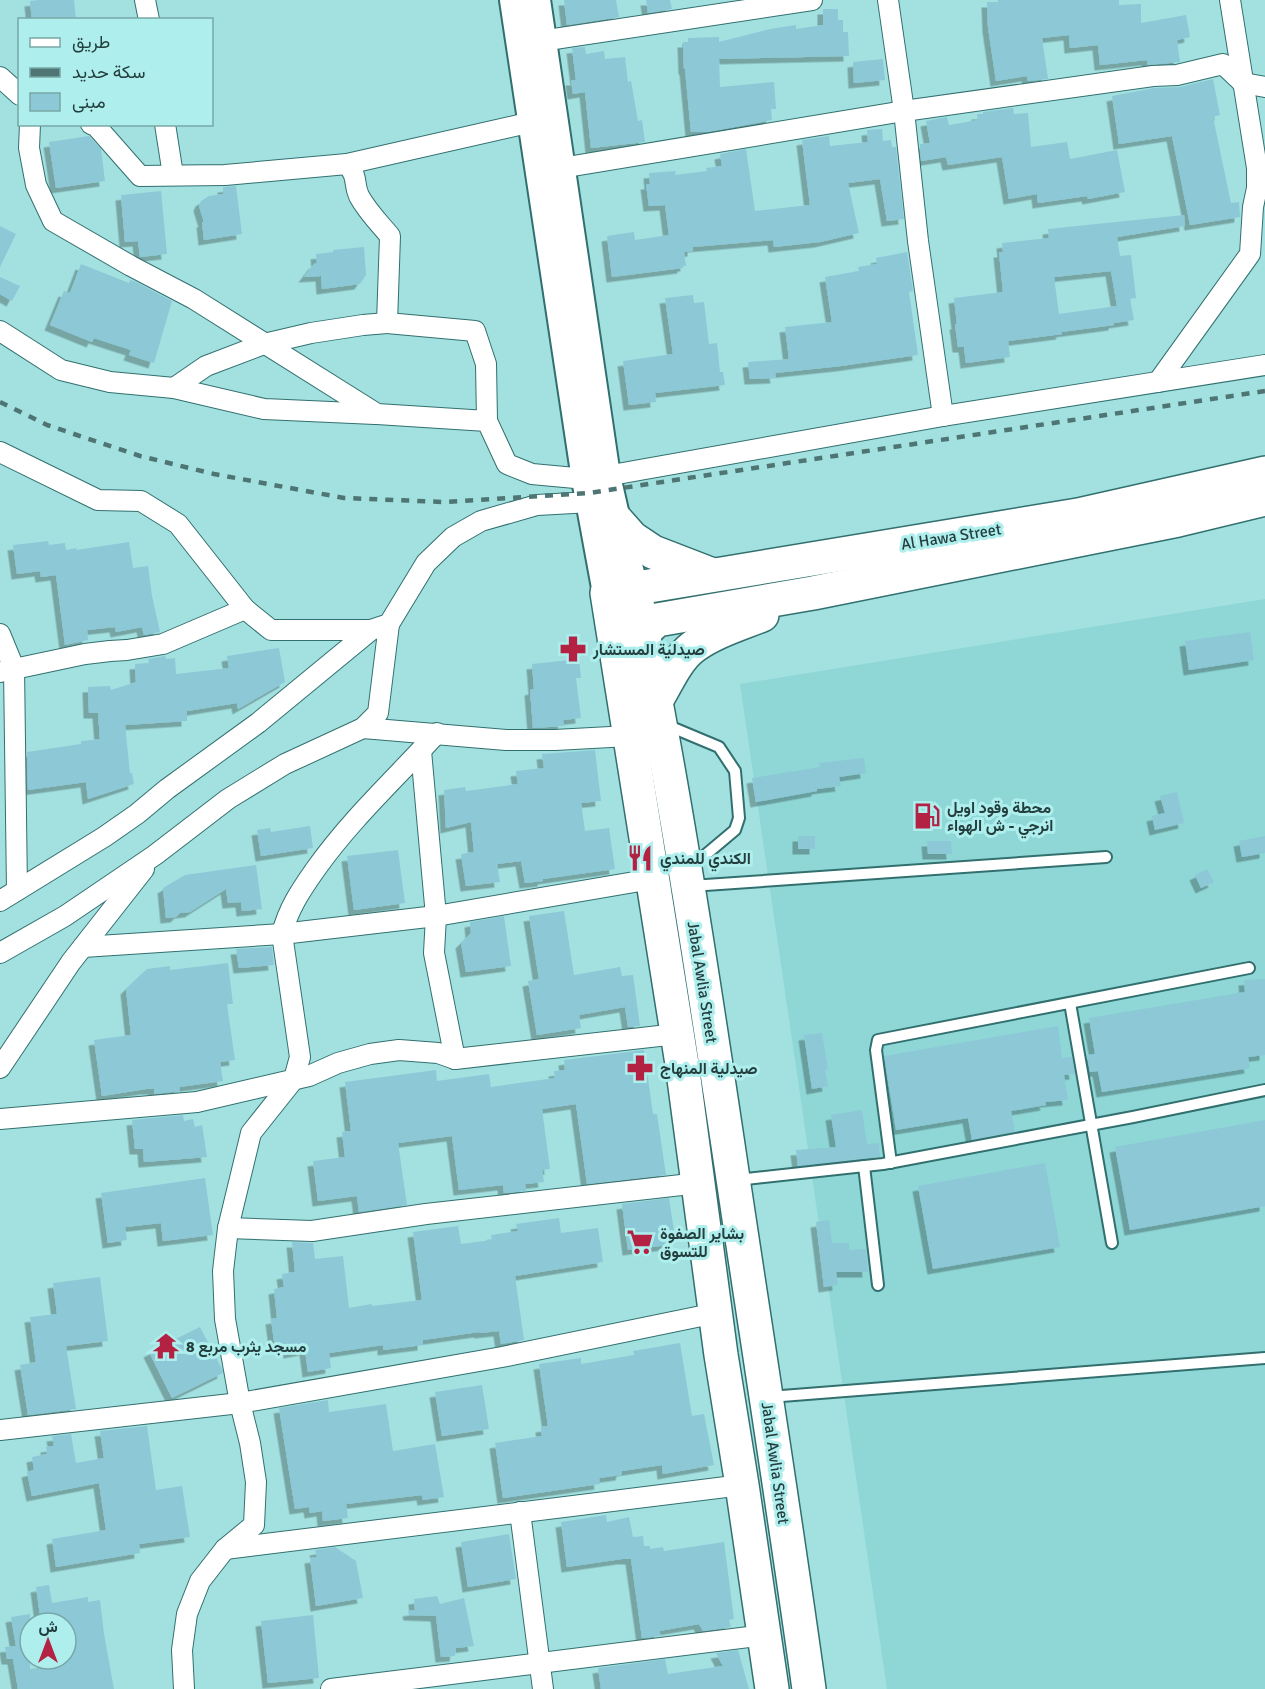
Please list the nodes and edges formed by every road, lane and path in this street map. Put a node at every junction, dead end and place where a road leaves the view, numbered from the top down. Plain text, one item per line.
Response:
1 (145, 0) edge
2 (514, 0) edge
3 (536, 0) edge
4 (812, 0) edge
5 (888, 0) edge
6 (1230, 0) edge
7 (148, 18) edge
8 (541, 41) junction
9 (0, 77) edge
10 (1243, 83) junction
11 (1265, 87) edge
12 (18, 93) edge
13 (904, 111) junction
14 (532, 122) junction
15 (30, 126) edge
16 (96, 126) edge
17 (165, 126) edge
18 (347, 164) junction
19 (561, 168) junction
20 (173, 175) junction
21 (387, 323) junction
22 (0, 332) edge
23 (264, 344) junction
24 (1265, 365) edge
25 (1158, 382) junction
26 (174, 388) junction
27 (377, 414) junction
28 (943, 416) junction
29 (487, 421) junction
30 (0, 452) edge
31 (1265, 473) edge
32 (600, 494) junction
33 (1265, 499) edge
34 (712, 575) junction
35 (620, 591) junction
36 (813, 592) junction
37 (245, 609) junction
38 (380, 627) junction
39 (0, 634) edge
40 (623, 635) junction
41 (7, 670) edge
42 (658, 712) junction
43 (363, 728) junction
44 (437, 733) junction
45 (629, 736) junction
46 (421, 751) junction
47 (155, 855) junction
48 (1106, 857) dead end
49 (652, 879) junction
50 (687, 879) junction
51 (8, 895) edge
52 (436, 916) junction
53 (282, 934) junction
54 (83, 947) junction
55 (0, 953) edge
56 (1249, 968) dead end
57 (1070, 1003) junction
58 (677, 1034) junction
59 (455, 1059) junction
60 (0, 1068) edge
61 (294, 1079) junction
62 (1265, 1090) edge
63 (0, 1119) edge
64 (1091, 1125) junction
65 (891, 1163) junction
66 (864, 1166) junction
67 (734, 1180) junction
68 (699, 1183) junction
69 (228, 1228) junction
70 (1112, 1244) dead end
71 (878, 1285) dead end
72 (716, 1313) junction
73 (1265, 1358) edge
74 (766, 1397) junction
75 (240, 1403) junction
76 (0, 1430) edge
77 (742, 1485) junction
78 (520, 1512) junction
79 (225, 1549) junction
80 (765, 1635) junction
81 (539, 1663) junction
82 (184, 1689) edge
83 (331, 1689) edge
84 (543, 1689) edge
85 (772, 1689) edge
86 (809, 1689) edge

1 - 7 street
2 - 14 street
3 - 8 street
4 - 8 street
5 - 13 street
6 - 10 street
8 - 19 street
9 - 12 street
10 - 11 street
10 - 13 street
10 - 25 street
13 - 19 street
13 - 28 street
14 - 18 street
14 - 32 street
15 - 23 street
16 - 20 street
17 - 20 street
18 - 20 street
18 - 21 street
19 - 32 street
21 - 23 street
21 - 29 street
22 - 26 street
23 - 26 street
23 - 27 street
24 - 25 street
25 - 28 street
26 - 27 street
27 - 29 street
28 - 32 street
29 - 32 street
30 - 37 street
31 - 34 highway, Al Hawa Street
32 - 34 highway
32 - 35 street
32 - 38 street
33 - 36 highway, Al Hawa Street
34 - 35 highway, Al Hawa Street
35 - 40 highway
36 - 40 highway, Al Hawa Street
36 - 42 highway
37 - 38 street
37 - 41 street
38 - 43 street
38 - 51 street
39 - 41 street
40 - 42 highway, Jabal Awlia Street
40 - 45 highway, Jabal Awlia Street
41 - 51 street
42 - 50 highway, Jabal Awlia Street
42 - 50 lane
43 - 44 street
43 - 47 street
44 - 45 street
44 - 46 street
45 - 49 highway, Jabal Awlia Street
46 - 52 street
46 - 53 street
47 - 54 street
47 - 55 street
48 - 50 lane
49 - 52 street
49 - 58 highway, Jabal Awlia Street
50 - 67 highway, Jabal Awlia Street
52 - 53 street
52 - 59 street
53 - 54 street
53 - 61 street
54 - 60 street
56 - 57 lane
57 - 64 lane
57 - 65 lane
58 - 59 street
58 - 68 highway, Jabal Awlia Street
59 - 61 street
61 - 63 street
61 - 69 street
62 - 64 lane
64 - 65 lane
64 - 70 lane
65 - 66 lane
66 - 67 lane
66 - 71 lane
67 - 74 highway, Jabal Awlia Street
68 - 69 street
68 - 72 highway, Jabal Awlia Street
69 - 75 street
72 - 75 street
72 - 77 highway, Jabal Awlia Street
73 - 74 lane
74 - 86 highway, Jabal Awlia Street
75 - 76 street
75 - 79 street
77 - 78 street
77 - 80 highway, Jabal Awlia Street
78 - 79 street
78 - 81 street
79 - 82 street
80 - 81 street
80 - 85 highway, Jabal Awlia Street
81 - 83 street
81 - 84 street

